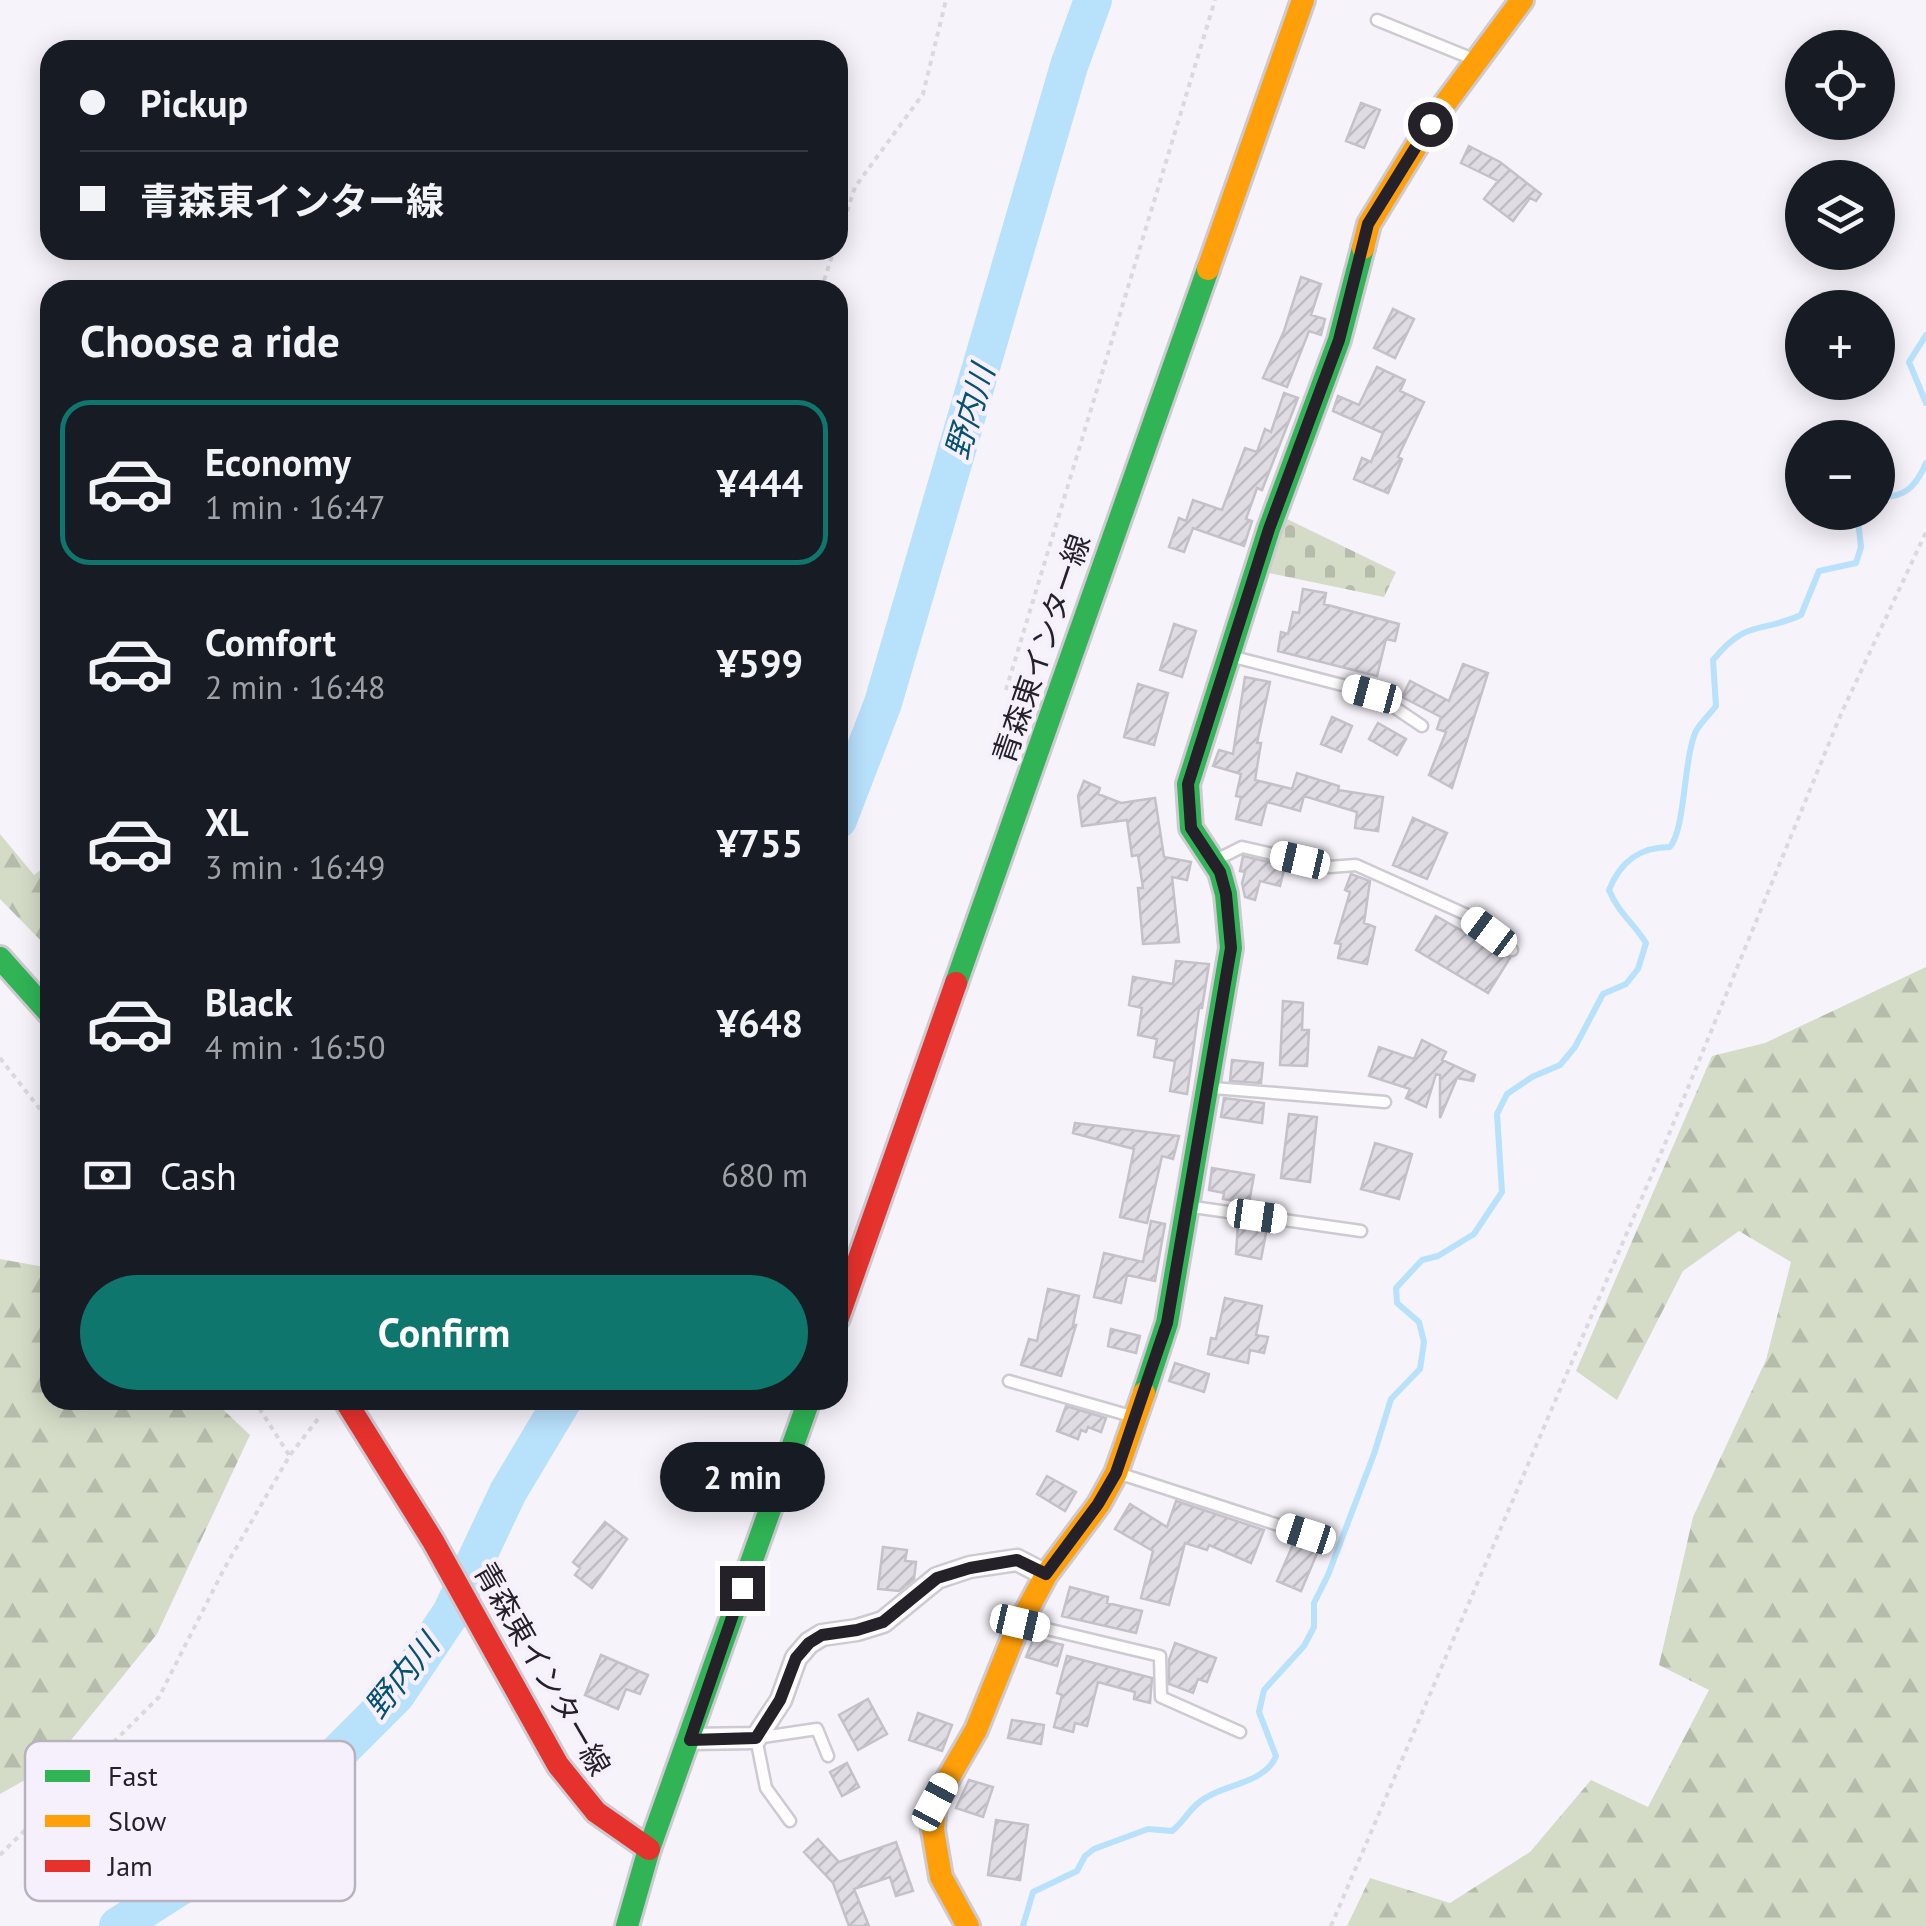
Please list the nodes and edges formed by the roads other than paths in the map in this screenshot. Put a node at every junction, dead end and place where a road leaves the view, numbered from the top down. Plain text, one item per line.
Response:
1 (1303, 0) edge
2 (1522, 0) edge
3 (1376, 20) dead end
4 (1477, 60) junction
5 (1229, 656) junction
6 (1422, 726) dead end
7 (1213, 862) junction
8 (1512, 950) dead end
9 (0, 958) edge
10 (40, 1003) edge
11 (1207, 1088) junction
12 (1385, 1102) dead end
13 (1187, 1206) junction
14 (1362, 1231) dead end
15 (848, 1290) edge
16 (1009, 1381) dead end
17 (351, 1410) edge
18 (805, 1410) edge
19 (1136, 1417) junction
20 (1116, 1473) junction
21 (1306, 1534) dead end
22 (1046, 1574) junction
23 (1020, 1623) junction
24 (1240, 1732) dead end
25 (756, 1738) junction
26 (690, 1740) junction
27 (828, 1756) dead end
28 (790, 1821) dead end
29 (649, 1848) junction
30 (626, 1926) edge
31 (968, 1926) edge

1 - 15 main road, 青森東インター線
2 - 4 main road
3 - 4 lane
4 - 5 main road
5 - 6 lane
5 - 7 main road
7 - 8 lane
7 - 11 main road
9 - 10 main road
11 - 12 lane
11 - 13 main road
13 - 14 lane
13 - 19 main road
16 - 19 lane
17 - 29 main road, 青森東インター線
18 - 26 main road
19 - 20 main road
20 - 21 lane
20 - 22 main road
22 - 23 main road
22 - 25 street
23 - 24 lane
23 - 31 main road
25 - 26 street
25 - 27 lane
25 - 28 lane
26 - 29 main road
29 - 30 main road

